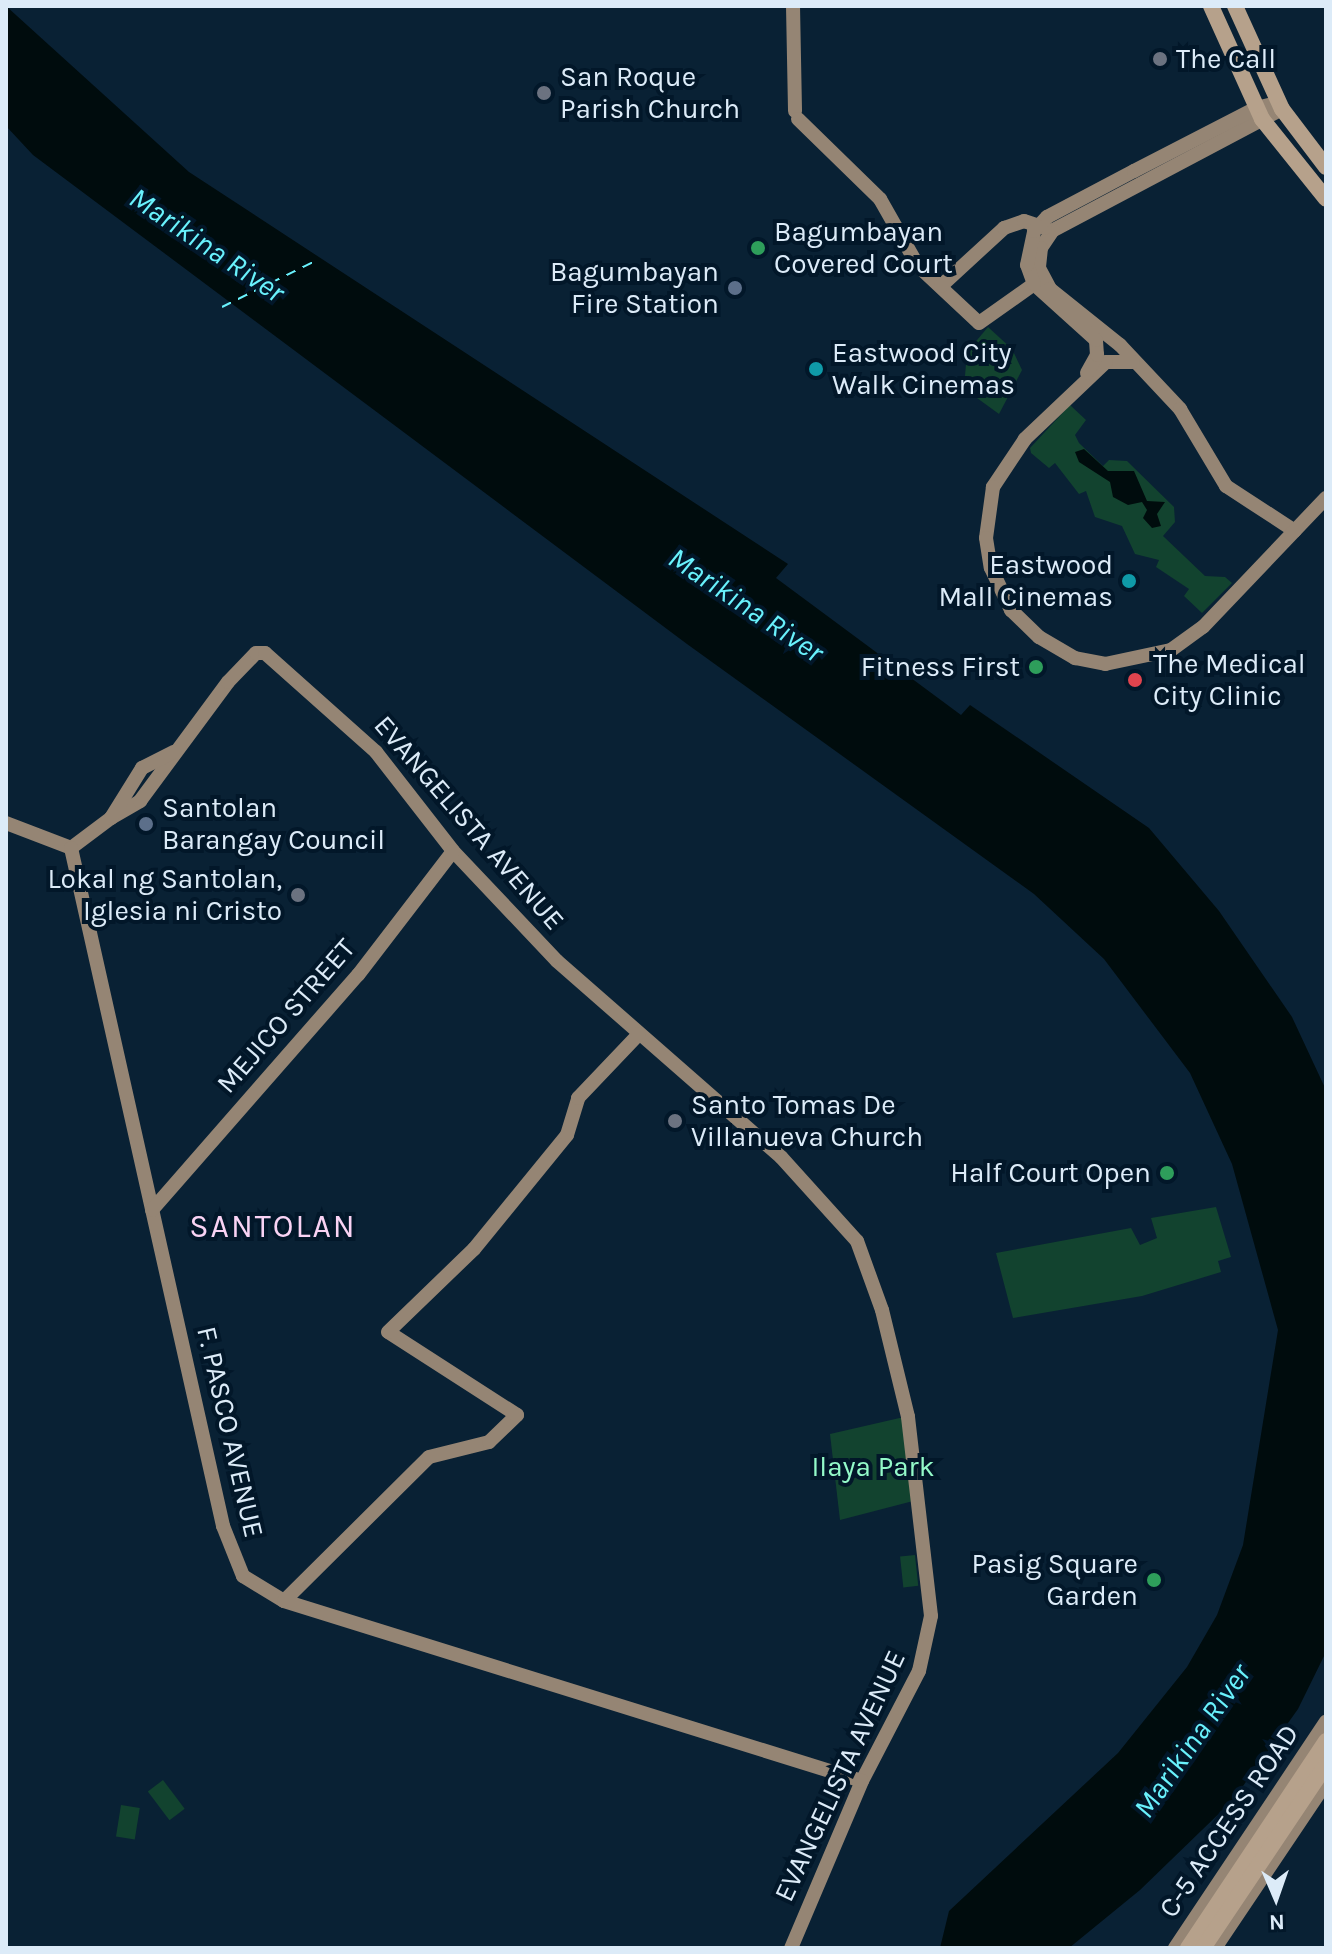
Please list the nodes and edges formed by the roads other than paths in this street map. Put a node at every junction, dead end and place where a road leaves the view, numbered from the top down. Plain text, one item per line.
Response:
1 (793, 6) edge
2 (1211, 6) edge
3 (1235, 6) edge
4 (1280, 106) junction
5 (1255, 113) junction
6 (1326, 167) edge
7 (1326, 199) edge
8 (1043, 230) junction
9 (1034, 284) junction
10 (941, 286) junction
11 (1114, 340) junction
12 (1096, 342) junction
13 (1133, 362) junction
14 (1067, 397) junction
15 (1326, 498) edge
16 (1277, 523) junction
17 (1295, 531) junction
18 (1277, 548) junction
19 (6, 823) edge
20 (71, 848) junction
21 (453, 851) junction
22 (639, 1034) junction
23 (152, 1210) junction
24 (284, 1601) junction
25 (1326, 1722) edge
26 (1326, 1741) edge
27 (1320, 1773) edge
28 (862, 1781) junction
29 (791, 1948) edge
30 (1175, 1948) edge
31 (1188, 1948) edge
32 (1203, 1948) edge
33 (1215, 1948) edge

1 - 10 street
2 - 5 main road
3 - 4 main road
4 - 5 street
4 - 6 main road
5 - 7 main road
5 - 8 street
8 - 9 street
8 - 10 street
8 - 11 street
9 - 10 street
9 - 12 street
11 - 12 street
11 - 13 street
12 - 14 street
13 - 14 street
13 - 16 street
14 - 18 street
15 - 17 street
16 - 17 street
16 - 18 street
17 - 18 street
19 - 20 street
20 - 21 street, EVANGELISTA AVENUE
20 - 23 street, F. PASCO AVENUE
21 - 22 street, EVANGELISTA AVENUE
21 - 23 street, MEJICO STREET
22 - 24 street
22 - 28 street, EVANGELISTA AVENUE
23 - 24 street, F. PASCO AVENUE
24 - 28 street, F. PASCO AVENUE
25 - 30 street, C-5 ACCESS ROAD
26 - 27 main road
27 - 31 main road
27 - 32 main road
27 - 33 street
28 - 29 street, EVANGELISTA AVENUE

